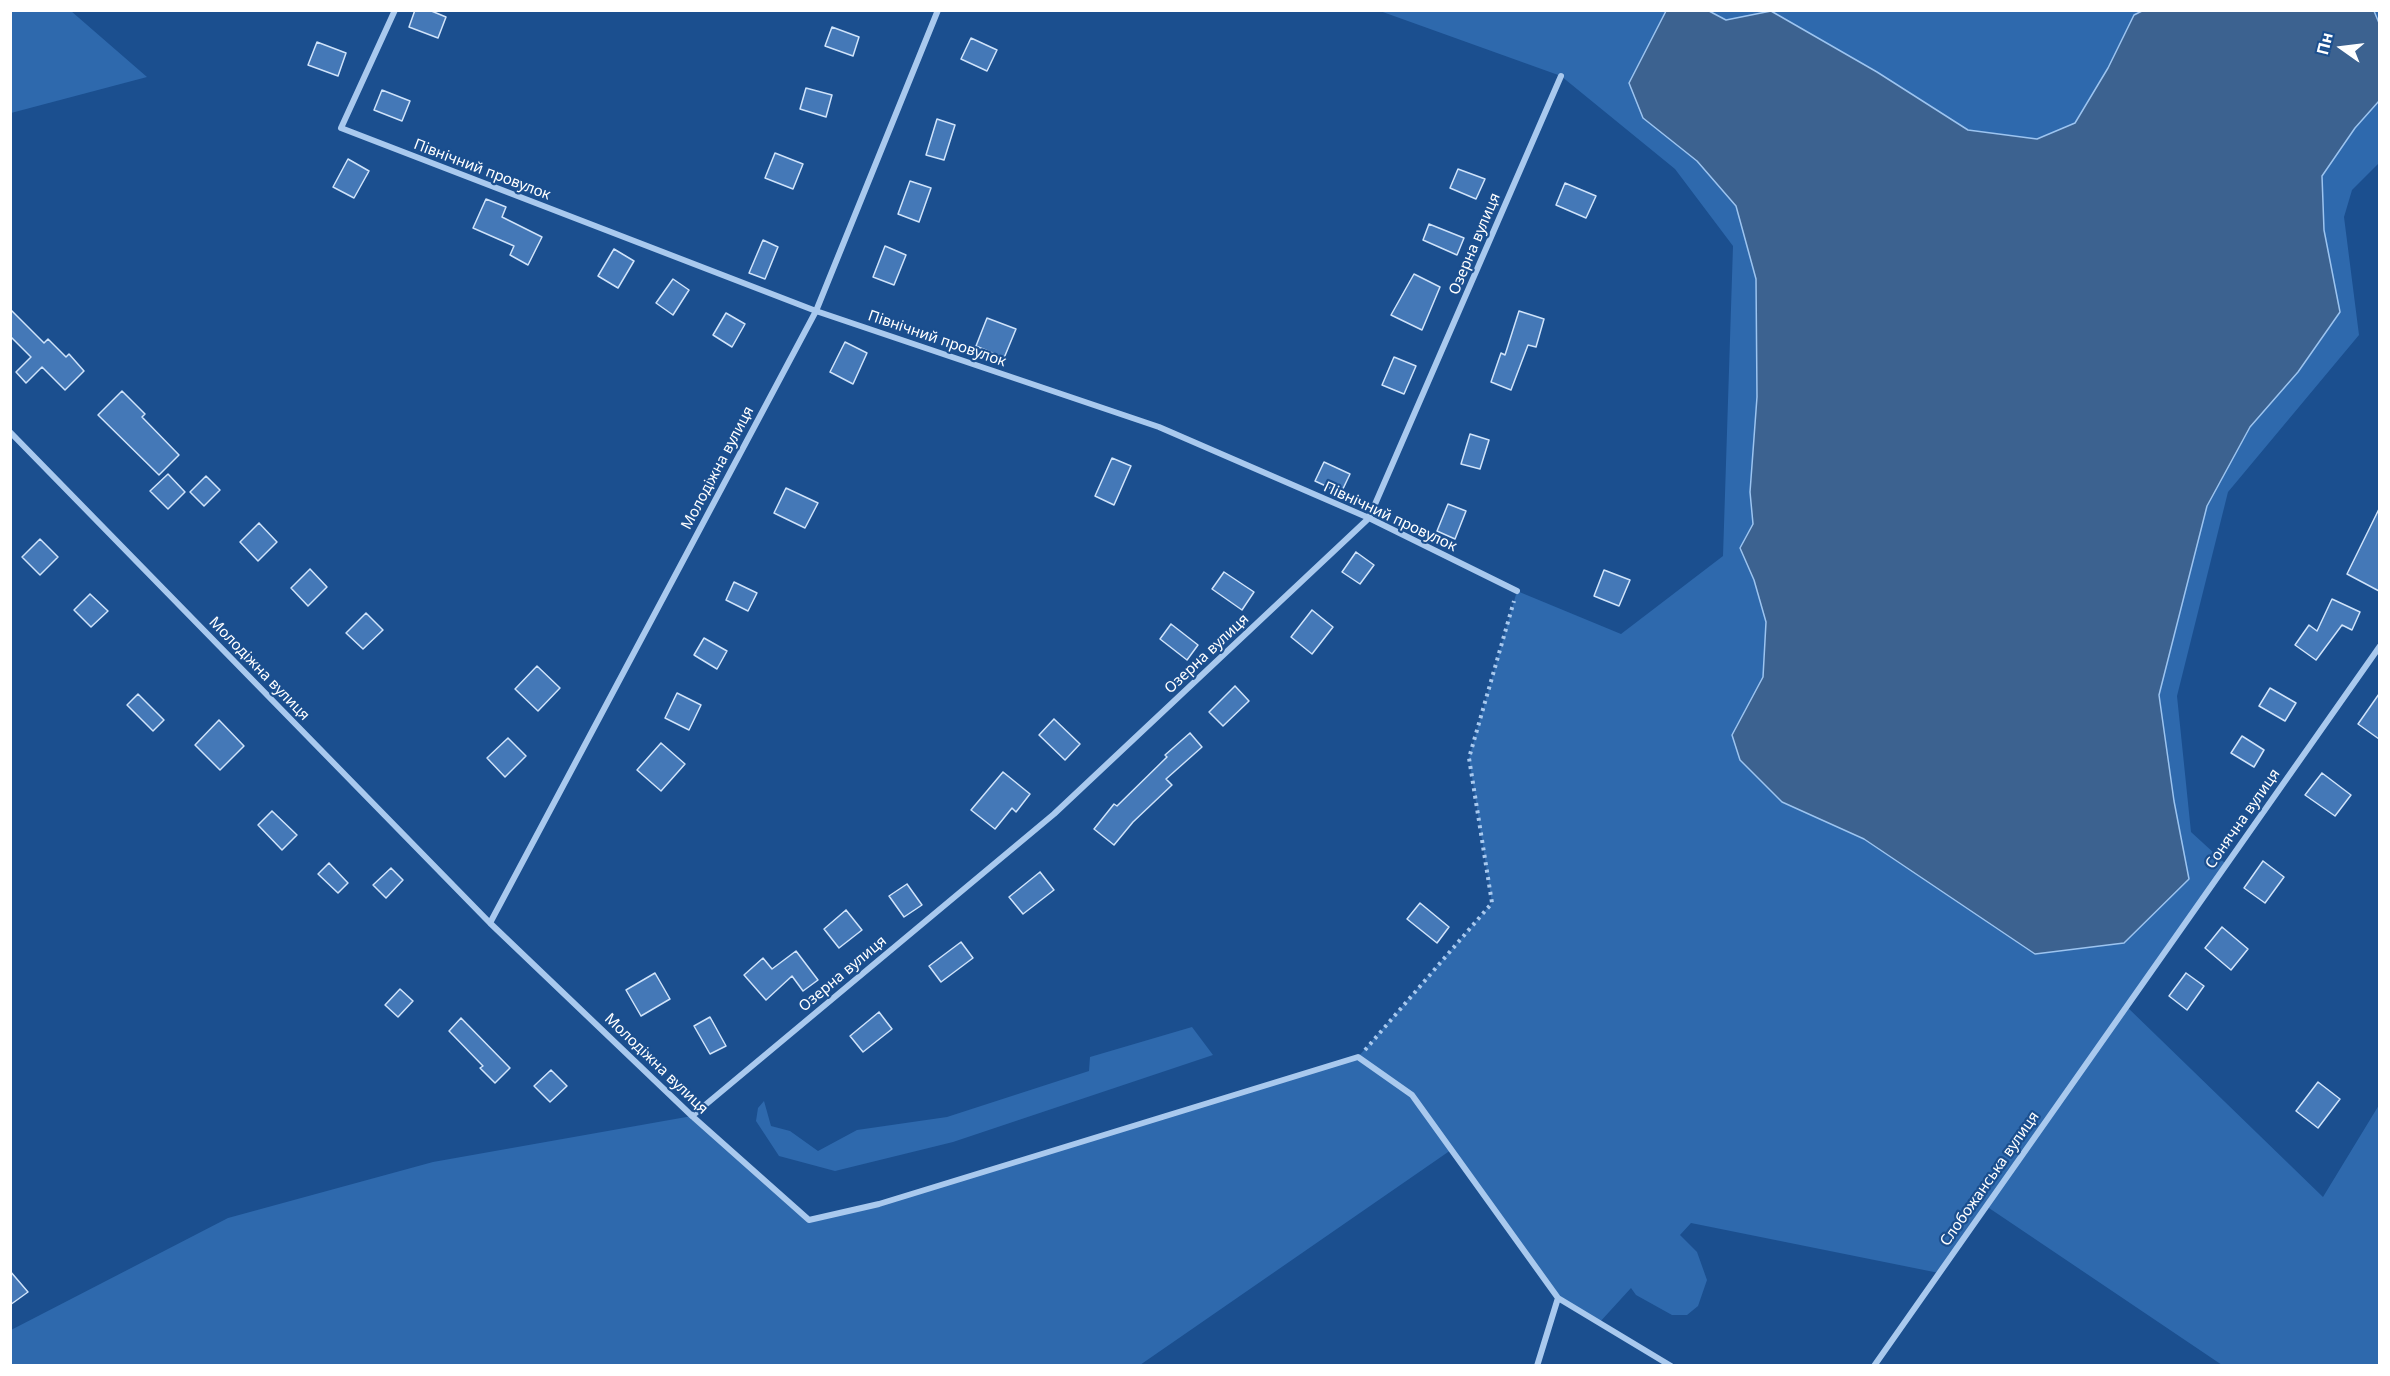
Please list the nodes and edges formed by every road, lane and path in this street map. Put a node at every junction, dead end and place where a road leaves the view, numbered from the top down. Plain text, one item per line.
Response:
1 (395, 10) edge
2 (938, 10) edge
3 (1561, 76) dead end
4 (816, 311) junction
5 (10, 432) edge
6 (1369, 518) junction
7 (1517, 591) joint
8 (2379, 646) edge
9 (490, 922) junction
10 (2126, 1006) joint
11 (1358, 1057) junction
12 (692, 1116) junction
13 (1558, 1298) junction
14 (1537, 1365) edge
15 (1671, 1365) edge
16 (1874, 1365) edge

1 - 4 street, Північний провулок
2 - 4 street, Молодіжна вулиця
3 - 6 street, Озерна вулиця
4 - 6 street, Північний провулок
4 - 9 street, Молодіжна вулиця
5 - 9 street, Молодіжна вулиця
6 - 7 street, Північний провулок
6 - 12 street, Озерна вулиця
7 - 11 path
8 - 10 street, Сонячна вулиця
9 - 12 street, Молодіжна вулиця
10 - 16 street, Слобожанська вулиця
11 - 12 street, Молодіжна вулиця
11 - 13 street
13 - 14 street
13 - 15 street

